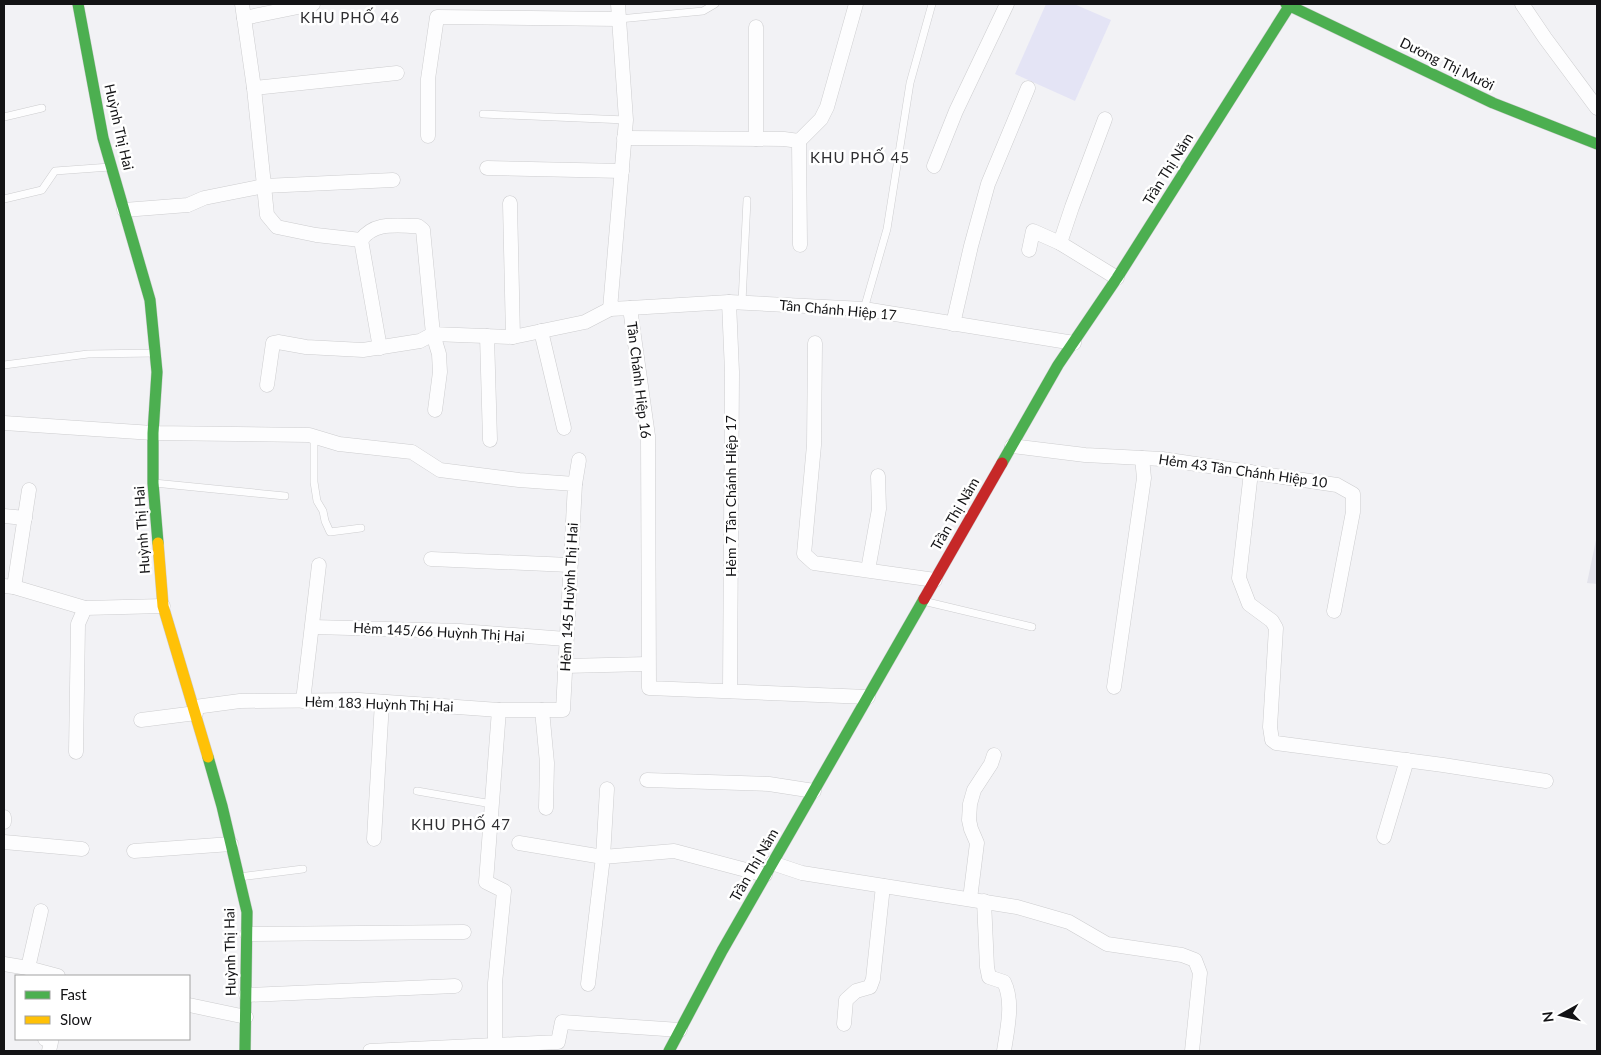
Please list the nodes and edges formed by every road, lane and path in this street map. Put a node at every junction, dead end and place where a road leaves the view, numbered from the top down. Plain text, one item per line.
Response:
1 (78, 4) edge
2 (242, 4) edge
3 (313, 4) edge
4 (618, 4) edge
5 (715, 4) edge
6 (856, 4) edge
7 (932, 4) edge
8 (1007, 4) edge
9 (1522, 4) edge
10 (1288, 5) edge
11 (244, 18) junction
12 (619, 18) junction
13 (756, 27) dead end
14 (397, 73) dead end
15 (254, 88) junction
16 (1028, 88) dead end
17 (42, 108) dead end
18 (1597, 108) edge
19 (483, 114) dead end
20 (4, 118) edge
21 (1105, 119) dead end
22 (626, 120) junction
23 (428, 136) dead end
24 (624, 138) junction
25 (756, 138) junction
26 (799, 141) junction
27 (1597, 144) edge
28 (934, 166) dead end
29 (112, 167) junction
30 (487, 168) dead end
31 (622, 171) junction
32 (393, 180) dead end
33 (264, 186) junction
34 (4, 200) edge
35 (747, 200) dead end
36 (510, 203) dead end
37 (124, 210) junction
38 (362, 240) junction
39 (1060, 243) junction
40 (800, 245) dead end
41 (1029, 250) dead end
42 (1117, 278) junction
43 (735, 302) junction
44 (630, 308) junction
45 (610, 309) junction
46 (864, 309) junction
47 (953, 324) junction
48 (541, 331) junction
49 (433, 334) junction
50 (487, 336) junction
51 (512, 337) junction
52 (815, 343) dead end
53 (1074, 343) junction
54 (380, 348) junction
55 (155, 353) junction
56 (4, 365) edge
57 (267, 384) dead end
58 (436, 410) dead end
59 (4, 423) edge
60 (564, 428) dead end
61 (153, 433) junction
62 (314, 437) junction
63 (490, 440) dead end
64 (1012, 446) junction
65 (1142, 458) junction
66 (579, 460) dead end
67 (1252, 472) junction
68 (878, 476) dead end
69 (153, 483) junction
70 (574, 484) junction
71 (29, 490) dead end
72 (285, 496) dead end
73 (4, 516) edge
74 (24, 518) junction
75 (361, 528) dead end
76 (431, 559) dead end
77 (319, 565) dead end
78 (570, 565) junction
79 (868, 570) junction
80 (935, 580) junction
81 (9, 587) edge
82 (923, 601) junction
83 (163, 606) junction
84 (85, 608) junction
85 (1334, 611) dead end
86 (1032, 627) dead end
87 (313, 628) junction
88 (566, 639) junction
89 (648, 664) junction
90 (565, 666) junction
91 (1114, 687) dead end
92 (730, 691) junction
93 (868, 697) junction
94 (303, 701) junction
95 (382, 702) junction
96 (196, 710) junction
97 (499, 710) junction
98 (542, 710) junction
99 (563, 710) joint
100 (140, 720) dead end
101 (76, 752) dead end
102 (994, 755) dead end
103 (1407, 760) junction
104 (647, 780) dead end
105 (1546, 781) dead end
106 (607, 789) dead end
107 (417, 791) dead end
108 (814, 791) junction
109 (492, 804) junction
110 (546, 808) dead end
111 (4, 817) edge
112 (4, 822) edge
113 (1384, 837) dead end
114 (374, 839) dead end
115 (4, 842) edge
116 (519, 843) dead end
117 (231, 844) junction
118 (82, 849) dead end
119 (134, 851) dead end
120 (603, 857) junction
121 (304, 869) dead end
122 (769, 869) junction
123 (239, 878) junction
124 (883, 886) junction
125 (970, 899) junction
126 (984, 902) junction
127 (41, 911) dead end
128 (464, 932) dead end
129 (246, 934) junction
130 (4, 964) edge
131 (28, 968) junction
132 (55, 975) edge
133 (588, 984) dead end
134 (455, 986) dead end
135 (246, 995) junction
136 (190, 1005) edge
137 (246, 1017) junction
138 (844, 1024) dead end
139 (680, 1030) junction
140 (47, 1040) edge
141 (495, 1045) junction
142 (49, 1051) edge
143 (246, 1051) edge
144 (370, 1051) edge
145 (669, 1051) edge
146 (1004, 1051) edge
147 (1192, 1051) edge

1 - 29 street, Huỳnh Thị Hai
2 - 11 street
3 - 11 street
4 - 12 street, Tân Chánh Hiệp 16
5 - 12 lane
6 - 26 street
7 - 46 lane
8 - 28 street
9 - 18 street
10 - 27 street, Dương Thị Mười
10 - 42 street, Trần Thị Năm
11 - 15 street
12 - 22 street, Tân Chánh Hiệp 16
12 - 23 street
13 - 25 street
14 - 15 street
15 - 33 street
16 - 47 street
17 - 20 lane
19 - 22 lane
21 - 39 street
22 - 24 street, Tân Chánh Hiệp 16
24 - 25 street
24 - 31 street, Tân Chánh Hiệp 16
25 - 26 street
26 - 40 street
29 - 34 lane
29 - 37 street, Huỳnh Thị Hai
30 - 31 street
31 - 45 street, Tân Chánh Hiệp 16
32 - 33 street
33 - 37 street
33 - 38 street
35 - 43 lane
36 - 51 street
37 - 55 street, Huỳnh Thị Hai
38 - 49 street
38 - 54 street
39 - 41 street
39 - 42 street
42 - 53 street, Trần Thị Năm
43 - 44 street, Tân Chánh Hiệp 17
43 - 46 street, Tân Chánh Hiệp 17
43 - 92 street, Hẻm 7 Tân Chánh Hiệp 17
44 - 45 street, Tân Chánh Hiệp 16
44 - 89 street, Tân Chánh Hiệp 16
45 - 48 street
46 - 47 street, Tân Chánh Hiệp 17
47 - 53 street, Tân Chánh Hiệp 17
48 - 51 street
48 - 60 street
49 - 50 street
49 - 54 street
49 - 58 street
50 - 51 street
50 - 63 street
52 - 79 street
53 - 64 street, Trần Thị Năm
54 - 57 street
55 - 56 lane
55 - 61 street, Huỳnh Thị Hai
59 - 61 street
61 - 62 street
61 - 69 street, Huỳnh Thị Hai
62 - 70 street
62 - 75 lane
64 - 65 street, Hẻm 43 Tân Chánh Hiệp 10
64 - 80 street, Trần Thị Năm
65 - 67 street, Hẻm 43 Tân Chánh Hiệp 10
65 - 91 street
66 - 70 street, Hẻm 145 Huỳnh Thị Hai
67 - 85 street, Hẻm 43 Tân Chánh Hiệp 10
67 - 103 street
68 - 79 street
69 - 72 lane
69 - 83 street, Huỳnh Thị Hai
70 - 78 street, Hẻm 145 Huỳnh Thị Hai
71 - 74 street
73 - 74 street
74 - 81 street
76 - 78 street
77 - 87 street
78 - 88 street, Hẻm 145 Huỳnh Thị Hai
79 - 80 street
80 - 82 street, Trần Thị Năm
81 - 84 street
82 - 86 lane
82 - 93 street, Trần Thị Năm
83 - 84 street
83 - 96 street, Huỳnh Thị Hai
84 - 101 street
87 - 88 street, Hẻm 145/66 Huỳnh Thị Hai
87 - 94 street
88 - 90 street, Hẻm 145 Huỳnh Thị Hai
89 - 90 street
89 - 92 street, Tân Chánh Hiệp 16
90 - 99 street, Hẻm 145 Huỳnh Thị Hai
92 - 93 street
93 - 108 street, Trần Thị Năm
94 - 95 street, Hẻm 183 Huỳnh Thị Hai
94 - 96 street, Hẻm 183 Huỳnh Thị Hai
95 - 97 street, Hẻm 183 Huỳnh Thị Hai
95 - 114 street
96 - 100 street, Hẻm 183 Huỳnh Thị Hai
96 - 117 street, Huỳnh Thị Hai
97 - 98 street, Hẻm 183 Huỳnh Thị Hai
97 - 109 street
98 - 99 street, Hẻm 183 Huỳnh Thị Hai
98 - 110 street
102 - 125 street
103 - 105 street
103 - 113 street
104 - 108 street
106 - 120 street
107 - 109 lane
108 - 122 street, Trần Thị Năm
109 - 141 street
111 - 112 street
115 - 118 street
116 - 120 street
117 - 119 street
117 - 123 street, Huỳnh Thị Hai
120 - 122 street
120 - 133 street
121 - 123 lane
122 - 124 street
122 - 139 street, Trần Thị Năm
123 - 129 street, Huỳnh Thị Hai
124 - 125 street
124 - 138 street
125 - 126 street
126 - 146 street
126 - 147 street
127 - 131 street
128 - 129 street
129 - 135 street, Huỳnh Thị Hai
130 - 131 street
131 - 132 street
134 - 135 street
135 - 137 street, Huỳnh Thị Hai
136 - 137 street
137 - 143 street, Huỳnh Thị Hai
139 - 141 street
139 - 145 street, Trần Thị Năm
140 - 142 street
141 - 144 street

